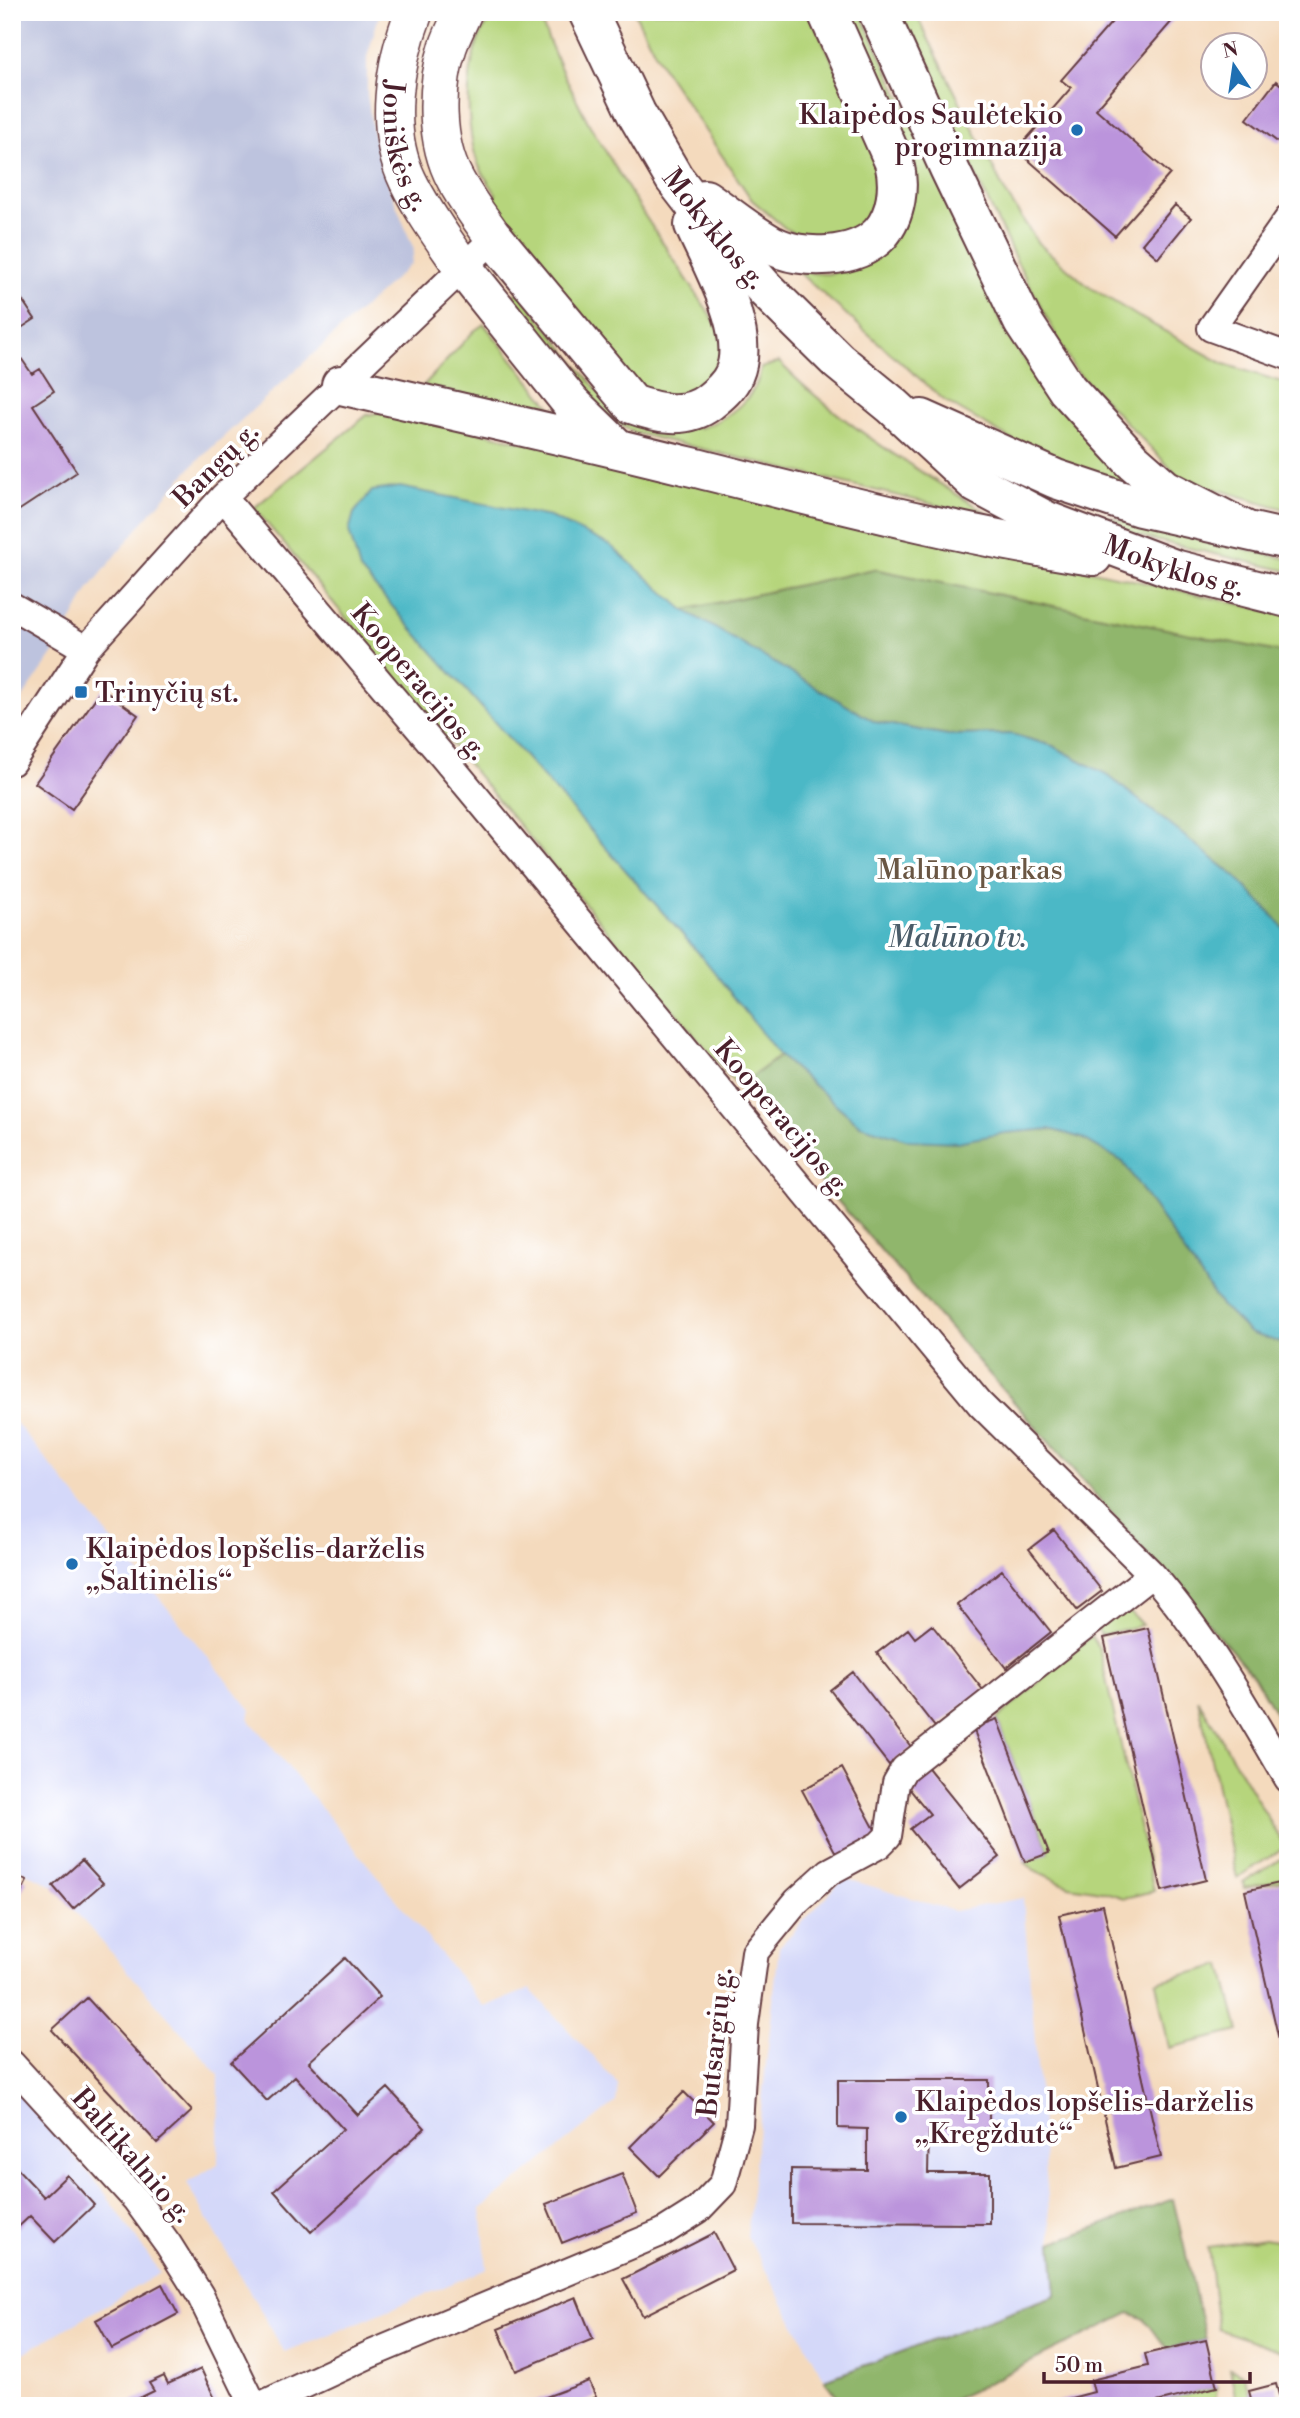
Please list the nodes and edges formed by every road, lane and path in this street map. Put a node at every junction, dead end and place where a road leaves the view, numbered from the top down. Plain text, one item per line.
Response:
1 (414, 12) edge
2 (463, 12) edge
3 (827, 12) edge
4 (878, 12) edge
5 (588, 13) edge
6 (674, 178) junction
7 (1288, 219) edge
8 (494, 238) junction
9 (463, 268) junction
10 (1288, 356) edge
11 (341, 385) junction
12 (893, 406) junction
13 (617, 448) junction
14 (223, 497) junction
15 (1243, 529) junction
16 (1288, 540) edge
17 (1174, 569) junction
18 (1288, 598) edge
19 (12, 606) edge
20 (86, 649) junction
21 (12, 762) edge
22 (1152, 1574) junction
23 (1288, 1779) edge
24 (12, 2064) edge
25 (256, 2406) edge

1 - 9 main road, Joniškės g.
2 - 8 main road, Joniškės g.
3 - 6 main road
4 - 15 main road
5 - 6 main road, Mokyklos g.
6 - 8 main road
6 - 12 main road, Mokyklos g.
7 - 10 street
8 - 9 street, Bangų g.
9 - 11 street, Bangų g.
9 - 13 main road
11 - 13 main road
11 - 14 street, Bangų g.
12 - 15 main road, Mokyklos g.
12 - 17 main road, Mokyklos g.
13 - 17 main road
14 - 20 street, Bangų g.
14 - 22 street, Kooperacijos g.
15 - 16 main road, Mokyklos g.
17 - 18 main road, Mokyklos g.
19 - 20 street
20 - 21 street, Bangų g.
22 - 23 street, Kooperacijos g.
22 - 25 street, Butsargių g.
24 - 25 street, Baltikalnio g.

